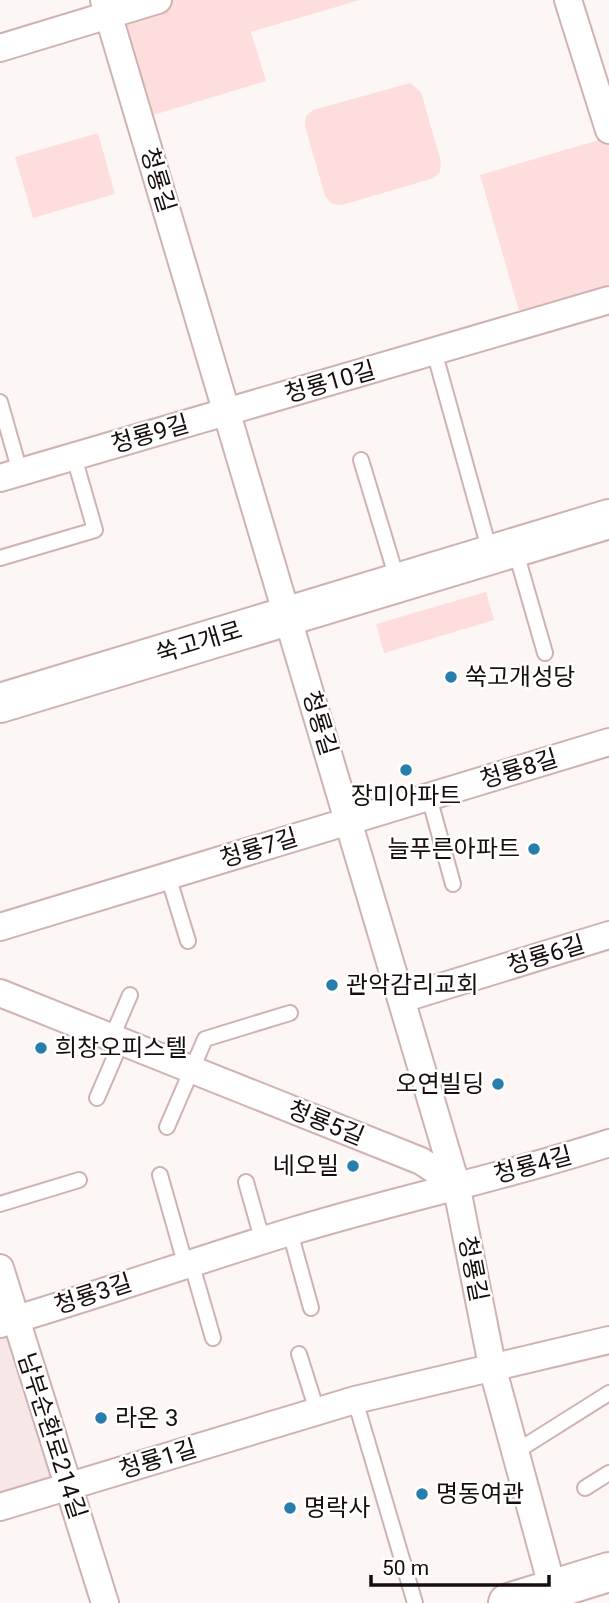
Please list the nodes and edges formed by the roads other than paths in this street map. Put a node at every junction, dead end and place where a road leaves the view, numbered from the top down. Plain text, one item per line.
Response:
1 (158, 0) edge
2 (568, 0) edge
3 (107, 8) edge
4 (0, 48) edge
5 (609, 130) edge
6 (609, 300) edge
7 (433, 352) junction
8 (0, 402) edge
9 (227, 412) junction
10 (74, 457) junction
11 (361, 460) dead end
12 (10, 475) edge
13 (609, 519) edge
14 (503, 551) junction
15 (0, 558) edge
16 (398, 582) junction
17 (288, 615) junction
18 (545, 653) dead end
19 (0, 703) edge
20 (609, 742) edge
21 (429, 797) junction
22 (349, 821) junction
23 (168, 876) junction
24 (453, 884) dead end
25 (0, 928) edge
26 (609, 935) edge
27 (188, 942) dead end
28 (0, 993) edge
29 (130, 995) dead end
30 (402, 999) junction
31 (290, 1013) dead end
32 (117, 1039) junction
33 (192, 1068) junction
34 (96, 1098) dead end
35 (167, 1127) dead end
36 (609, 1143) edge
37 (160, 1175) dead end
38 (79, 1180) dead end
39 (246, 1182) dead end
40 (456, 1184) junction
41 (0, 1203) edge
42 (290, 1232) junction
43 (262, 1242) junction
44 (188, 1262) junction
45 (0, 1268) edge
46 (311, 1308) dead end
47 (7, 1322) edge
48 (213, 1338) dead end
49 (609, 1340) edge
50 (299, 1354) dead end
51 (493, 1370) junction
52 (609, 1393) edge
53 (355, 1400) junction
54 (317, 1411) junction
55 (517, 1451) junction
56 (609, 1474) edge
57 (69, 1486) junction
58 (585, 1488) dead end
59 (0, 1507) edge
60 (609, 1572) edge
61 (555, 1597) edge
62 (105, 1603) edge
63 (415, 1603) edge
64 (508, 1603) edge

1 - 3 street
2 - 5 street
3 - 4 street
3 - 9 street, 청룡길
6 - 7 street, 청룡10길
7 - 9 street, 청룡10길
7 - 14 lane
8 - 12 lane, 청룡9길
9 - 10 street, 청룡9길
9 - 17 street, 청룡길
10 - 12 street, 청룡9길
10 - 15 lane
11 - 16 lane
13 - 14 main road, 쑥고개로
14 - 16 main road, 쑥고개로
14 - 18 lane
16 - 17 main road, 쑥고개로
17 - 19 main road, 쑥고개로
17 - 22 street, 청룡길
20 - 21 street, 청룡8길
21 - 22 street, 청룡8길
21 - 24 lane
22 - 23 street, 청룡7길
22 - 30 street, 청룡길
23 - 25 street, 청룡7길
23 - 27 lane
26 - 30 street, 청룡6길
28 - 32 street, 청룡5길
29 - 32 lane
30 - 40 street, 청룡길
31 - 33 lane
32 - 33 street, 청룡5길
32 - 34 lane
33 - 35 lane
33 - 40 street, 청룡5길
36 - 40 street, 청룡4길
37 - 44 lane
38 - 41 lane
39 - 43 lane
40 - 42 street, 청룡3길
40 - 51 street, 청룡길
42 - 43 street, 청룡3길
42 - 46 lane
43 - 44 street, 청룡3길
44 - 47 street, 청룡3길
44 - 48 lane
45 - 47 street, 남부순환로214길
47 - 57 street, 남부순환로214길
49 - 51 street, 청룡1길
50 - 54 lane
51 - 53 street, 청룡1길
51 - 55 street, 청룡길
52 - 55 lane
53 - 54 street, 청룡1길
53 - 63 lane
54 - 57 street, 청룡1길
55 - 61 street, 청룡길
56 - 58 lane
57 - 59 street, 청룡1길
57 - 62 street, 남부순환로214길
60 - 61 main road
61 - 64 main road

